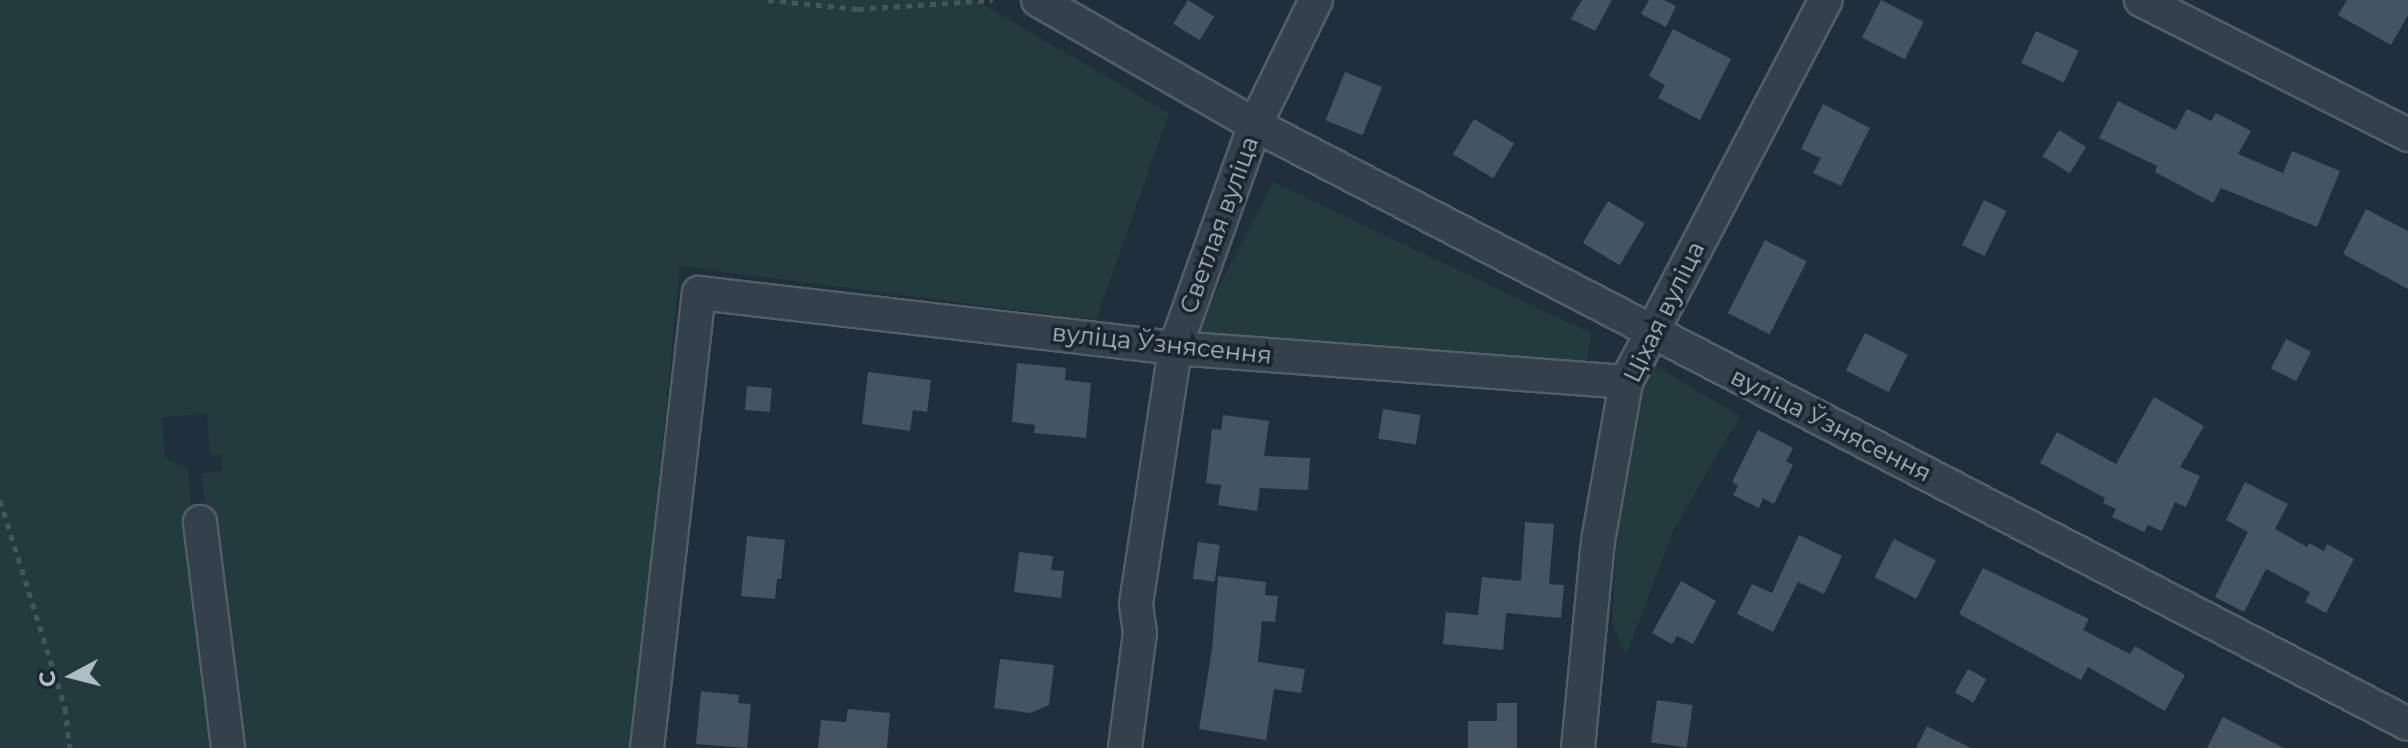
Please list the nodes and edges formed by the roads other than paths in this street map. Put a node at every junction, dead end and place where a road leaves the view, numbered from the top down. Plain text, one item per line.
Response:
1 (1038, 0) edge
2 (1316, 0) edge
3 (1826, 0) edge
4 (2141, 0) edge
5 (1255, 125) junction
6 (2408, 135) edge
7 (1651, 331) junction
8 (1175, 348) junction
9 (1626, 382) junction
10 (200, 522) dead end
11 (1136, 604) junction
12 (2408, 724) edge
13 (228, 748) edge
14 (647, 748) edge
15 (1107, 748) edge
16 (1125, 748) edge
17 (1578, 748) edge

1 - 5 street, вуліца Ўзнясення
2 - 5 street, Светлая вуліца
3 - 7 street, Ціхая вуліца
4 - 6 street
5 - 7 street, вуліца Ўзнясення
5 - 8 street, Светлая вуліца
7 - 9 street, Ціхая вуліца
7 - 12 street, вуліца Ўзнясення
8 - 9 street, вуліца Ўзнясення
8 - 11 street, Светлая вуліца
8 - 14 street, вуліца Ўзнясення
9 - 17 street, Ціхая вуліца
10 - 13 street
11 - 15 street, Светлая вуліца
11 - 16 street, Светлая вуліца

